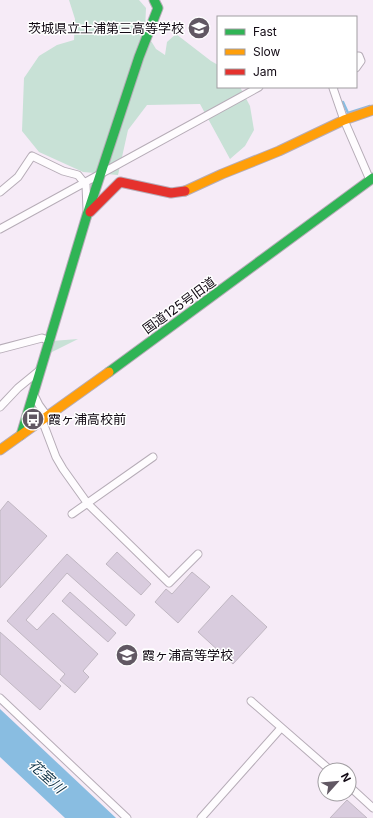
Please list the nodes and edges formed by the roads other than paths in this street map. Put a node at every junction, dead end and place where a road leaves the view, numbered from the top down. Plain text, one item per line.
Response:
1 (154, 0) edge
2 (357, 56) edge
3 (357, 67) edge
4 (257, 88) edge
5 (333, 88) edge
6 (373, 110) edge
7 (344, 120) junction
8 (102, 174) junction
9 (372, 179) edge
10 (84, 183) junction
11 (0, 192) edge
12 (87, 215) junction
13 (0, 229) edge
14 (50, 341) junction
15 (0, 349) edge
16 (40, 370) junction
17 (33, 393) junction
18 (0, 407) edge
19 (45, 418) junction
20 (21, 435) junction
21 (0, 450) edge
22 (153, 457) dead end
23 (88, 504) junction
24 (72, 514) dead end
25 (198, 554) dead end
26 (0, 698) edge
27 (251, 701) dead end
28 (282, 728) junction
29 (321, 762) edge
30 (357, 793) edge
31 (373, 808) edge
32 (127, 818) edge
33 (200, 818) edge

1 - 8 street
2 - 3 street
4 - 8 street
5 - 7 street
6 - 7 street
7 - 9 street
7 - 12 street
8 - 10 street
8 - 12 street
9 - 19 street, 国道125号旧道
10 - 11 street
10 - 12 street
10 - 13 street
12 - 14 street
14 - 15 street
14 - 16 street
16 - 17 street
16 - 18 street
17 - 19 street
17 - 20 street
19 - 20 street, 国道125号旧道
19 - 23 street
20 - 21 street, 国道125号旧道
22 - 23 street
23 - 24 street
23 - 25 street
26 - 32 street
27 - 28 street
28 - 29 street
28 - 33 street
30 - 31 street

